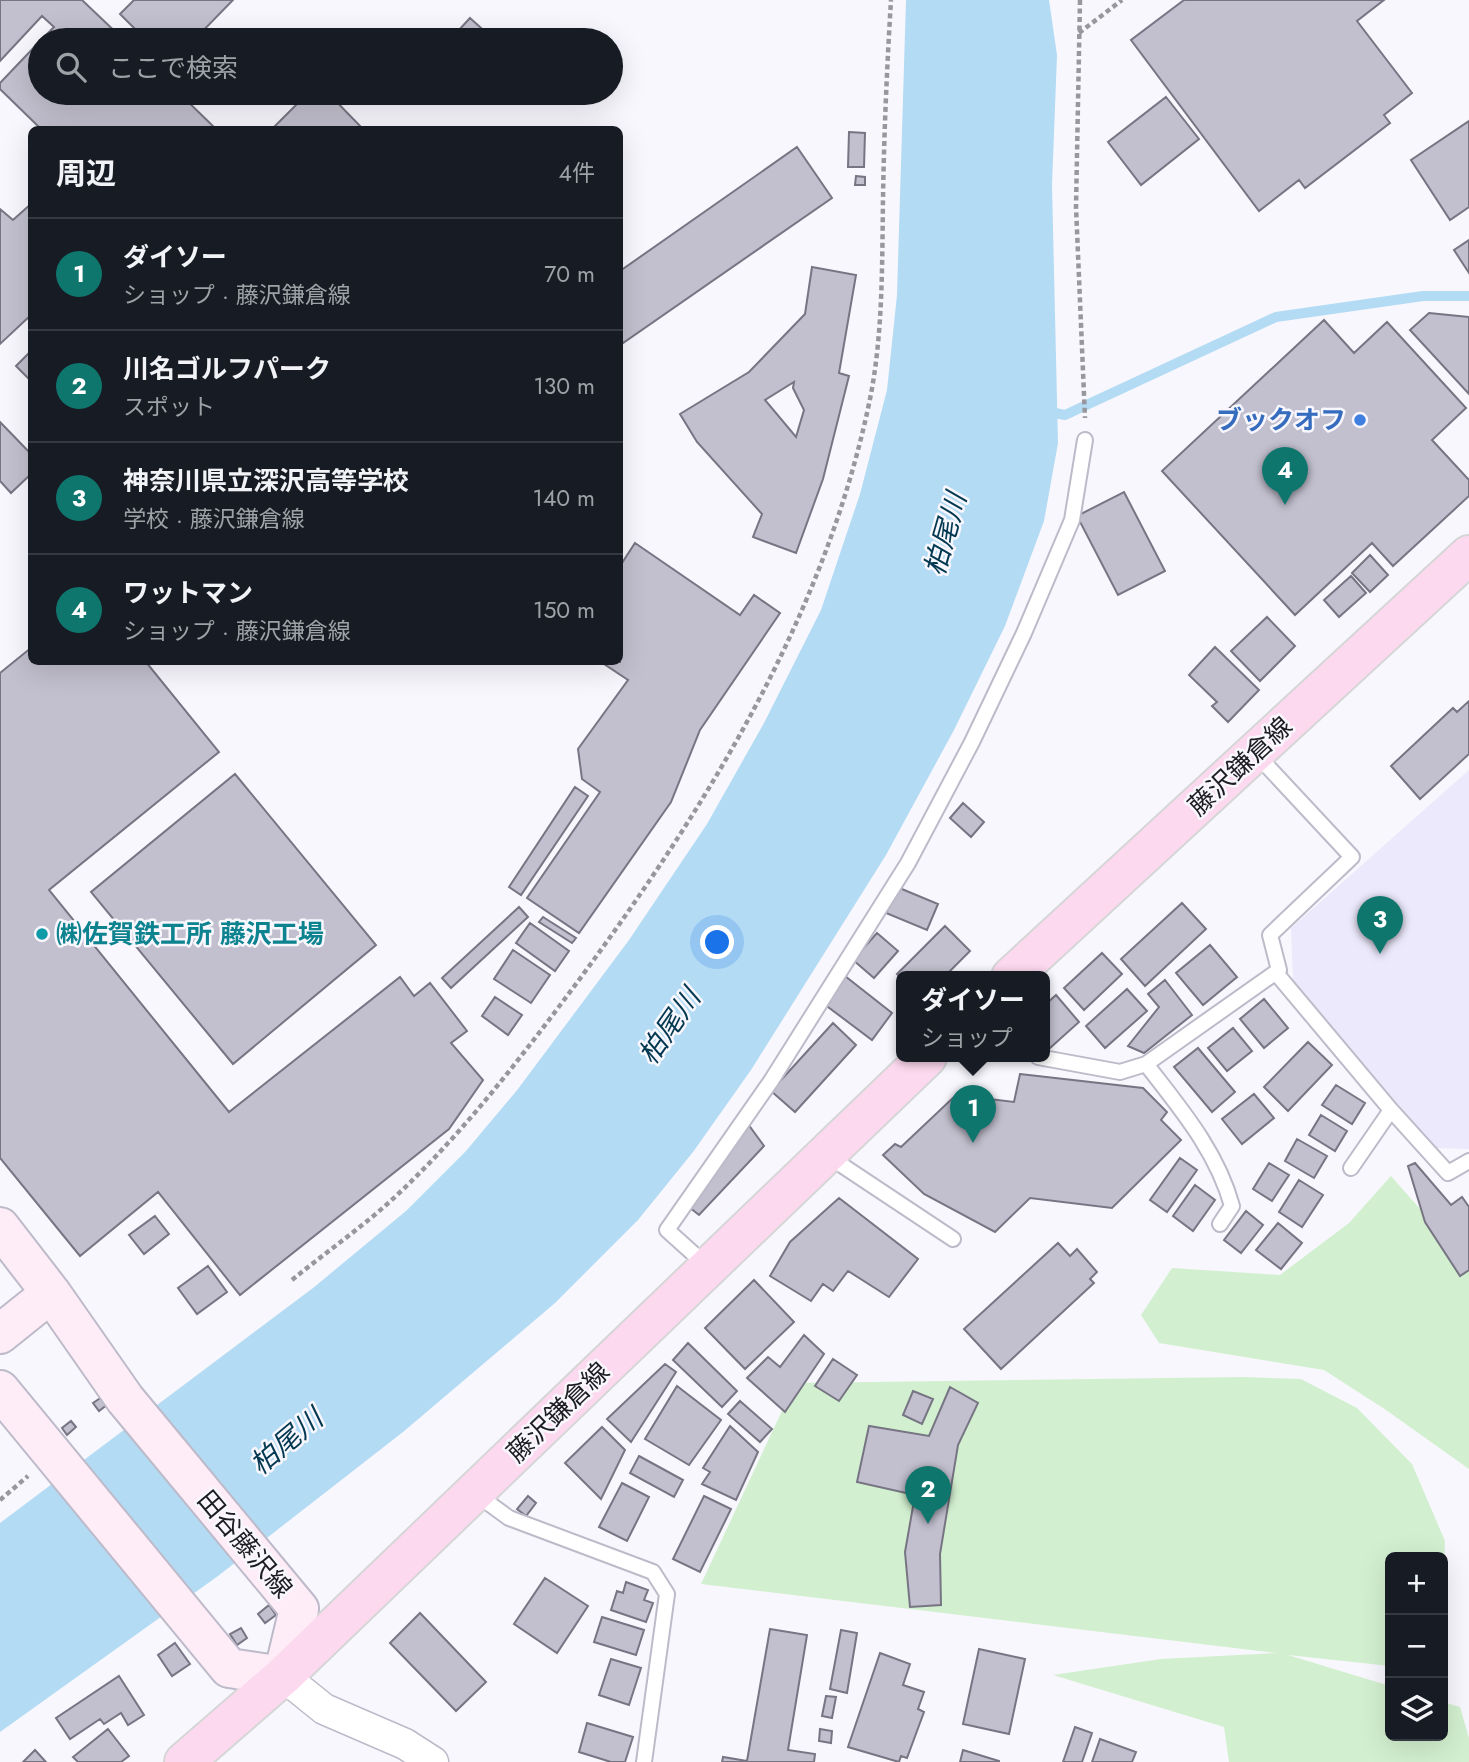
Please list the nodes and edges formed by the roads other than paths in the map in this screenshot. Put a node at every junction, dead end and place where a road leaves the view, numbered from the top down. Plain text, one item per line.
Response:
1 (1086, 440) road end
2 (1469, 555) edge
3 (1255, 753) junction
4 (1018, 971) edge
5 (1276, 973) junction
6 (1050, 1059) edge
7 (922, 1062) edge
8 (1146, 1064) junction
9 (1391, 1110) junction
10 (827, 1155) junction
11 (1469, 1161) edge
12 (1351, 1168) dead end
13 (1220, 1224) dead end
14 (0, 1227) edge
15 (953, 1239) dead end
16 (710, 1268) junction
17 (51, 1293) junction
18 (0, 1334) edge
19 (0, 1390) edge
20 (474, 1492) junction
21 (283, 1676) junction
22 (184, 1762) edge
23 (433, 1762) edge
24 (644, 1762) edge

1 - 16 lane
2 - 3 main road, 藤沢鎌倉線
3 - 4 main road, 藤沢鎌倉線
3 - 5 lane
5 - 8 lane
5 - 9 lane
6 - 8 lane
7 - 10 main road, 藤沢鎌倉線
8 - 13 lane
9 - 11 lane
9 - 12 lane
10 - 15 lane
10 - 16 main road, 藤沢鎌倉線
14 - 17 main road, 田谷藤沢線
16 - 20 main road, 藤沢鎌倉線
17 - 18 main road
17 - 21 main road, 田谷藤沢線
19 - 21 main road
20 - 21 main road, 藤沢鎌倉線
20 - 24 lane
21 - 22 main road, 藤沢鎌倉線
21 - 23 street

